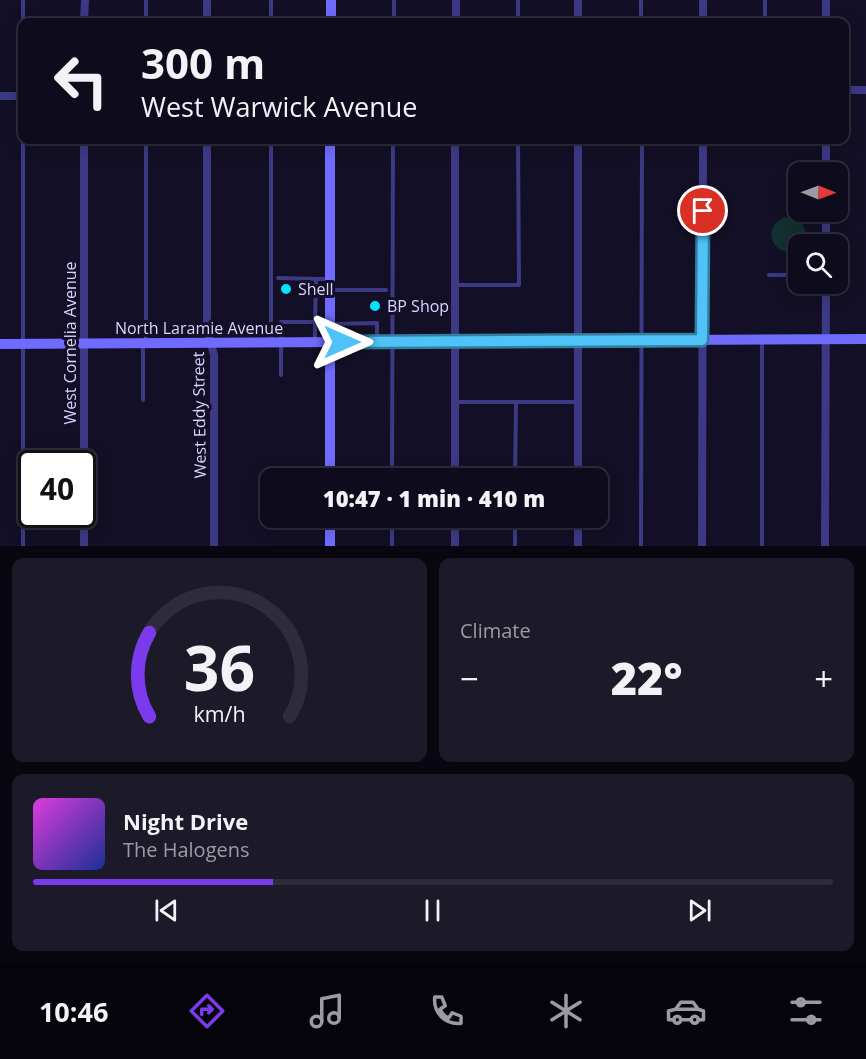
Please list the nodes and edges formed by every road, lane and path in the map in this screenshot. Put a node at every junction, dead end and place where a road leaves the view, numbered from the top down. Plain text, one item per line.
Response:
1 (23, 0) edge
2 (84, 0) edge
3 (146, 0) edge
4 (207, 0) edge
5 (271, 0) edge
6 (331, 0) edge
7 (394, 0) edge
8 (456, 0) edge
9 (518, 0) edge
10 (578, 0) edge
11 (641, 0) edge
12 (703, 0) edge
13 (765, 0) edge
14 (826, 0) edge
15 (23, 18) edge
16 (84, 18) edge
17 (146, 18) edge
18 (207, 18) edge
19 (271, 18) edge
20 (331, 18) edge
21 (394, 18) edge
22 (456, 18) edge
23 (518, 18) edge
24 (578, 18) edge
25 (641, 18) edge
26 (703, 18) edge
27 (765, 18) edge
28 (826, 18) edge
29 (849, 90) edge
30 (866, 90) edge
31 (0, 96) edge
32 (18, 96) edge
33 (23, 144) edge
34 (84, 144) edge
35 (146, 144) edge
36 (207, 144) edge
37 (271, 144) edge
38 (330, 144) edge
39 (393, 144) edge
40 (455, 144) edge
41 (518, 144) edge
42 (578, 144) edge
43 (642, 144) edge
44 (703, 144) edge
45 (826, 144) edge
46 (826, 162) edge
47 (769, 275) dead end
48 (788, 275) edge
49 (278, 278) dead end
50 (316, 279) junction
51 (330, 285) junction
52 (455, 285) junction
53 (386, 290) dead end
54 (826, 294) edge
55 (315, 322) junction
56 (329, 323) junction
57 (825, 339) junction
58 (866, 339) edge
59 (641, 340) junction
60 (702, 340) junction
61 (762, 340) junction
62 (455, 341) junction
63 (578, 341) junction
64 (315, 342) junction
65 (329, 342) junction
66 (377, 342) junction
67 (392, 342) junction
68 (144, 343) junction
69 (211, 343) junction
70 (275, 343) junction
71 (0, 344) edge
72 (23, 344) junction
73 (84, 344) junction
74 (281, 375) dead end
75 (143, 400) dead end
76 (455, 402) junction
77 (516, 402) junction
78 (578, 402) junction
79 (330, 468) edge
80 (392, 468) edge
81 (455, 468) edge
82 (515, 468) edge
83 (578, 468) edge
84 (330, 528) edge
85 (392, 528) edge
86 (455, 528) edge
87 (515, 528) edge
88 (578, 528) edge
89 (22, 546) edge
90 (84, 546) edge
91 (214, 546) edge
92 (330, 546) edge
93 (392, 546) edge
94 (455, 546) edge
95 (515, 546) edge
96 (578, 546) edge
97 (641, 546) edge
98 (702, 546) edge
99 (762, 546) edge
100 (825, 546) edge

1 - 15 lane
2 - 16 street
3 - 17 lane
4 - 18 street
5 - 19 lane
6 - 20 street
7 - 21 lane
8 - 22 street
9 - 23 lane
10 - 24 street
11 - 25 lane
12 - 26 street
13 - 27 lane
14 - 28 street
29 - 30 street
31 - 32 street
33 - 72 lane
34 - 73 street, West Cornelia Avenue
35 - 68 lane
36 - 69 street, West Eddy Street
37 - 70 lane
38 - 51 street
39 - 67 lane
40 - 52 street
41 - 52 lane
42 - 63 street
43 - 59 lane
44 - 60 street
45 - 46 street
47 - 48 lane
49 - 50 lane
50 - 51 lane
50 - 55 lane
51 - 53 lane
51 - 56 street
52 - 62 street
54 - 57 street
55 - 56 lane
55 - 64 lane
55 - 70 lane
56 - 65 street
56 - 66 lane
57 - 58 street, North Laramie Avenue
57 - 61 street, North Laramie Avenue
57 - 100 street
59 - 60 street, North Laramie Avenue
59 - 63 street, North Laramie Avenue
59 - 97 lane
60 - 61 street, North Laramie Avenue
60 - 98 street
61 - 99 lane
62 - 63 street, North Laramie Avenue
62 - 67 street, North Laramie Avenue
62 - 76 street
63 - 78 street
64 - 65 street, North Laramie Avenue
64 - 70 street, North Laramie Avenue
65 - 66 street, North Laramie Avenue
65 - 79 street
66 - 67 street, North Laramie Avenue
67 - 80 lane
68 - 69 street, North Laramie Avenue
68 - 73 street, North Laramie Avenue
68 - 75 lane
69 - 70 street, North Laramie Avenue
69 - 91 street, West Eddy Street
70 - 74 lane
71 - 72 street, North Laramie Avenue
72 - 73 street, North Laramie Avenue
72 - 89 lane
73 - 90 street, West Cornelia Avenue
76 - 77 lane
76 - 81 street
77 - 78 lane
77 - 82 lane
78 - 83 street
84 - 92 street
85 - 93 lane
86 - 94 street
87 - 95 lane
88 - 96 street

